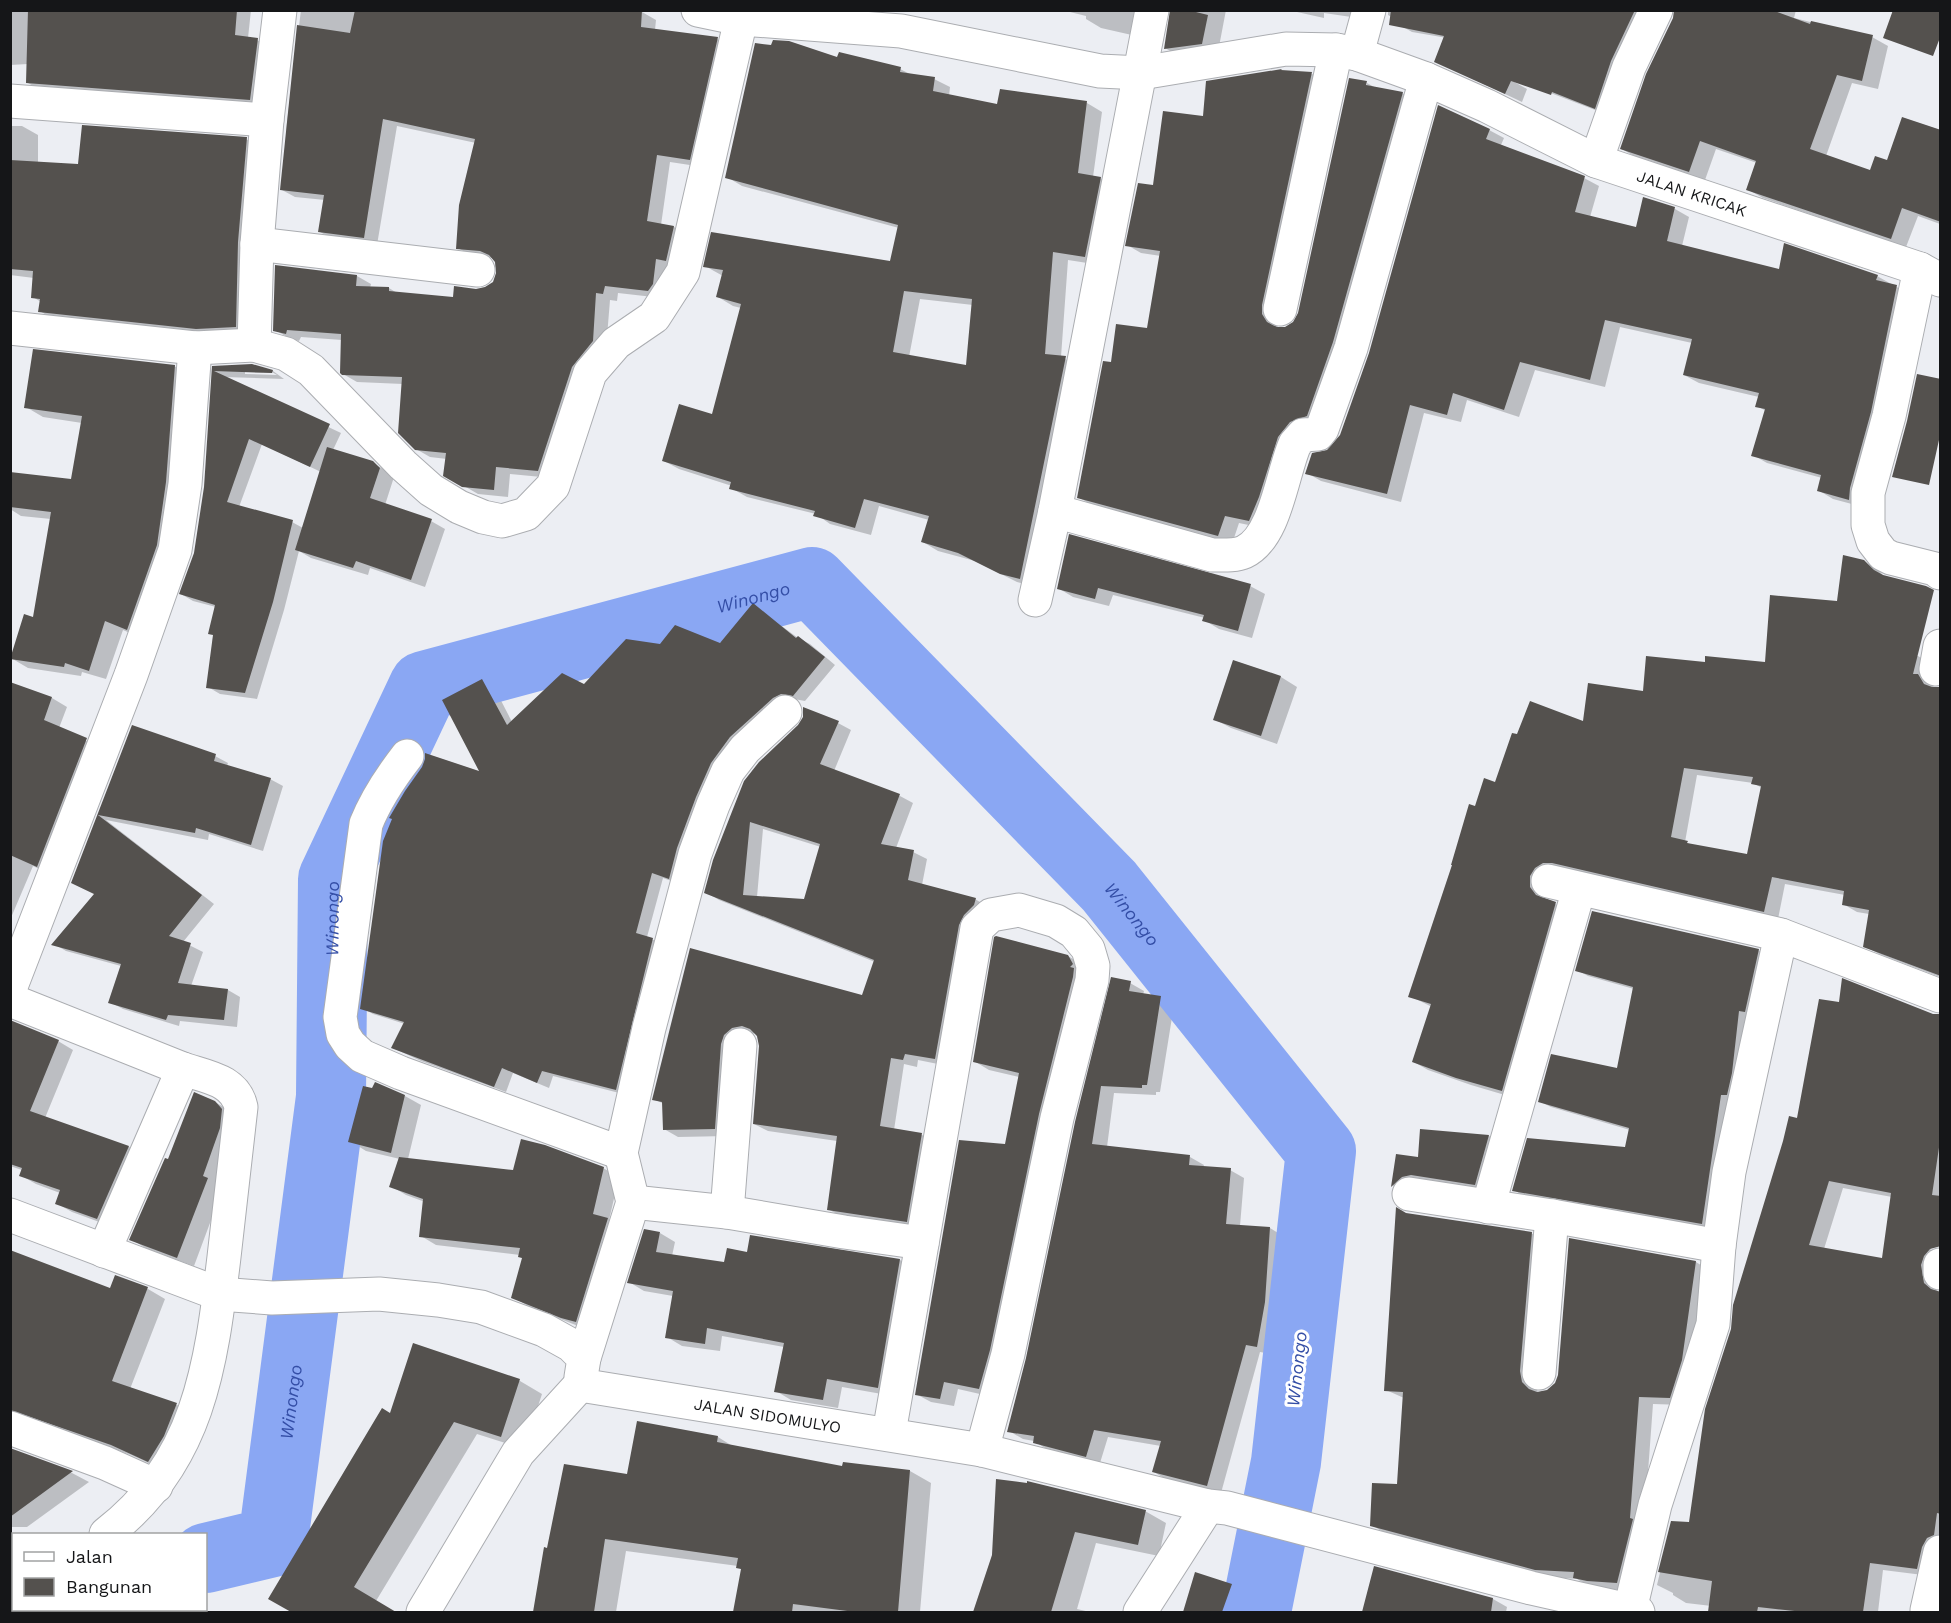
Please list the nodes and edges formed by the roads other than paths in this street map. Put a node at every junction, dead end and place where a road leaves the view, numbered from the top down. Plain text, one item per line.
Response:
1 (280, 10) edge
2 (698, 10) edge
3 (1152, 10) edge
4 (1369, 10) edge
5 (1656, 10) edge
6 (741, 19) junction
7 (1346, 52) junction
8 (1141, 73) junction
9 (1426, 79) junction
10 (10, 101) edge
11 (267, 120) junction
12 (1596, 161) junction
13 (257, 244) junction
14 (478, 270) dead end
15 (1930, 275) edge
16 (1280, 309) dead end
17 (11, 330) edge
18 (254, 345) junction
19 (195, 348) junction
20 (1055, 511) junction
21 (1941, 573) edge
22 (1035, 600) dead end
23 (785, 712) dead end
24 (407, 756) dead end
25 (1781, 935) junction
26 (10, 989) edge
27 (1941, 996) edge
28 (10, 1000) edge
29 (740, 1046) dead end
30 (183, 1069) junction
31 (621, 1153) junction
32 (1408, 1194) dead end
33 (633, 1202) junction
34 (1488, 1207) junction
35 (727, 1212) junction
36 (10, 1215) edge
37 (1552, 1216) junction
38 (922, 1243) junction
39 (1719, 1246) junction
40 (104, 1251) junction
41 (1941, 1265) edge
42 (1941, 1273) edge
43 (219, 1294) junction
44 (582, 1371) junction
45 (1539, 1373) dead end
46 (10, 1428) edge
47 (889, 1433) junction
48 (982, 1450) junction
49 (156, 1486) junction
50 (1218, 1507) junction
51 (107, 1533) edge
52 (1941, 1552) edge
53 (1528, 1600) edge
54 (1634, 1611) edge
55 (423, 1612) edge
56 (1140, 1612) edge
57 (1929, 1612) edge

1 - 11 street
2 - 6 street, JALAN KRICAK
3 - 8 street
4 - 7 street
5 - 12 street
6 - 8 street, JALAN KRICAK
6 - 18 street
7 - 8 street, JALAN KRICAK
7 - 9 street, JALAN KRICAK
7 - 16 street
8 - 20 street
9 - 12 street, JALAN KRICAK
9 - 20 street
10 - 11 street
11 - 13 street
12 - 15 street, JALAN KRICAK
13 - 14 street
13 - 18 street
15 - 21 street
17 - 19 street
18 - 19 street
19 - 26 street
20 - 22 street
23 - 31 street
24 - 31 street
25 - 27 street
25 - 34 street
25 - 39 street
28 - 30 street
29 - 35 street
30 - 40 street
30 - 43 street
31 - 33 street
32 - 34 street
33 - 35 street
33 - 44 street
34 - 37 street
35 - 38 street
36 - 40 street
37 - 39 street
37 - 45 street
38 - 47 street
38 - 48 street
39 - 54 street
40 - 43 street
41 - 42 street
43 - 44 street
43 - 49 street
44 - 47 street, JALAN SIDOMULYO
44 - 55 street
46 - 49 street
47 - 48 street, JALAN SIDOMULYO
48 - 50 street, JALAN SIDOMULYO
49 - 51 street
50 - 53 street, JALAN SIDOMULYO
50 - 56 street
52 - 57 street
53 - 54 street, JALAN SIDOMULYO

